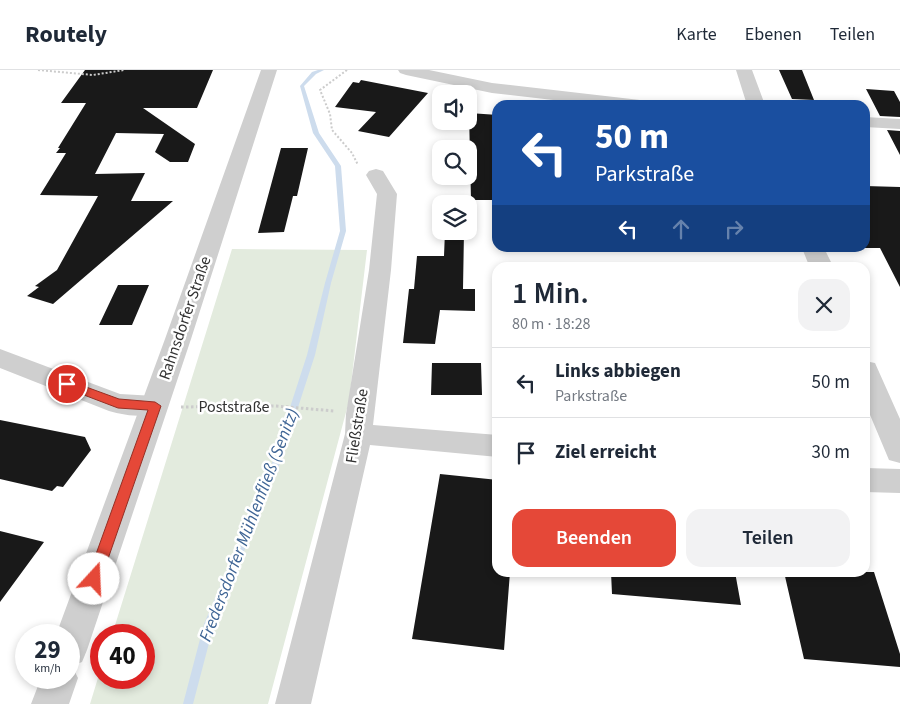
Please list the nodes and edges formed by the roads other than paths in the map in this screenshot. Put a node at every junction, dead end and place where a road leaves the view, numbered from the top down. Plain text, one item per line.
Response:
1 (269, 70) edge
2 (406, 70) edge
3 (500, 70) edge
4 (744, 70) edge
5 (492, 88) junction
6 (596, 100) edge
7 (754, 100) edge
8 (870, 122) edge
9 (900, 124) edge
10 (376, 175) road end
11 (0, 358) edge
12 (870, 382) edge
13 (167, 406) junction
14 (359, 434) junction
15 (492, 445) edge
16 (900, 452) edge
17 (870, 480) edge
18 (900, 481) edge
19 (79, 624) edge
20 (55, 689) edge
21 (50, 704) edge
22 (293, 704) edge

1 - 13 street, Rahnsdorfer Straße
2 - 5 street
3 - 5 street
4 - 7 street
5 - 6 street
8 - 9 street
10 - 14 street, Fließstraße
11 - 13 street
12 - 16 street
13 - 19 street, Rahnsdorfer Straße
14 - 15 street
14 - 22 street, Fließstraße
17 - 18 street
20 - 21 street

